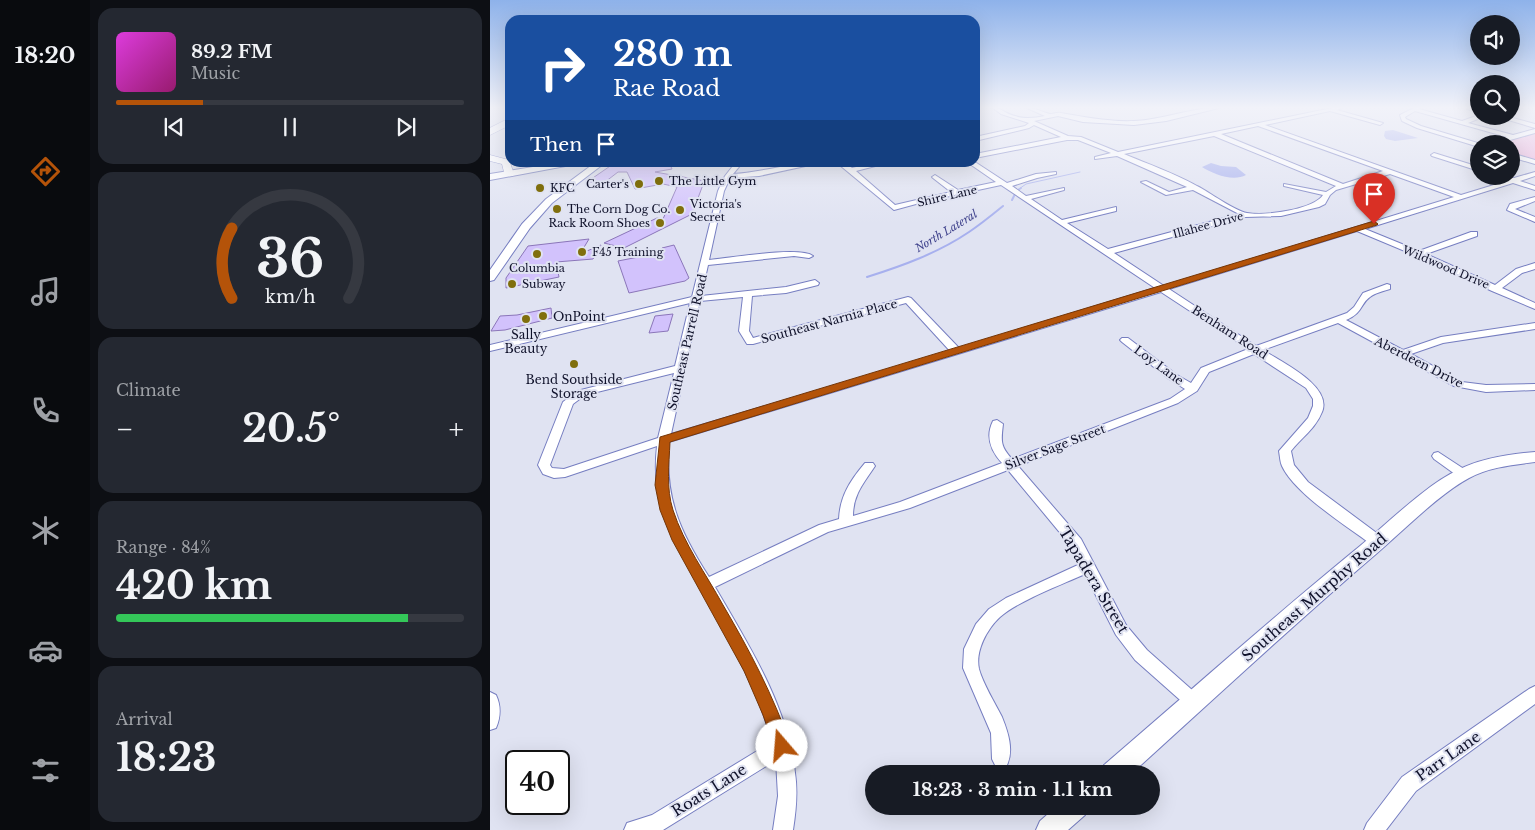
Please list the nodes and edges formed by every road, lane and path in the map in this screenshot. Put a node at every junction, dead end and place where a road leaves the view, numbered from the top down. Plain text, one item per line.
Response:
1 (1022, 147) edge
2 (1098, 147) edge
3 (1153, 147) edge
4 (1246, 147) edge
5 (1319, 147) edge
6 (1117, 154) junction
7 (980, 155) edge
8 (1434, 155) dead end
9 (1097, 158) dead end
10 (1520, 158) edge
11 (490, 159) edge
12 (1535, 162) edge
13 (1470, 166) edge
14 (556, 167) edge
15 (595, 167) edge
16 (736, 167) edge
17 (795, 167) edge
18 (846, 167) edge
19 (865, 167) edge
20 (977, 167) edge
21 (851, 170) junction
22 (1388, 172) junction
23 (1054, 174) dead end
24 (1535, 174) edge
25 (506, 175) junction
26 (728, 176) junction
27 (490, 177) edge
28 (935, 177) dead end
29 (1520, 179) edge
30 (1144, 182) dead end
31 (1520, 183) edge
32 (1004, 185) junction
33 (1286, 185) dead end
34 (1501, 185) edge
35 (1342, 186) junction
36 (1195, 187) junction
37 (1535, 188) edge
38 (1062, 189) dead end
39 (957, 193) junction
40 (1326, 194) junction
41 (1461, 197) junction
42 (1025, 198) junction
43 (1535, 199) edge
44 (1113, 209) dead end
45 (1245, 215) junction
46 (1535, 220) edge
47 (1062, 222) junction
48 (1358, 228) junction
49 (1474, 234) dead end
50 (1108, 252) junction
51 (1419, 254) junction
52 (809, 256) dead end
53 (705, 263) junction
54 (1535, 266) edge
55 (492, 274) edge
56 (815, 283) dead end
57 (1387, 287) dead end
58 (1164, 288) junction
59 (1495, 288) junction
60 (748, 294) junction
61 (696, 300) junction
62 (1535, 306) edge
63 (1338, 319) junction
64 (1535, 326) edge
65 (1125, 340) dead end
66 (490, 348) edge
67 (1257, 349) junction
68 (957, 352) junction
69 (1402, 354) junction
70 (680, 368) junction
71 (1530, 387) edge
72 (1194, 389) junction
73 (1535, 398) edge
74 (997, 424) dead end
75 (664, 440) junction
76 (1438, 456) dead end
77 (1535, 458) edge
78 (1010, 464) junction
79 (869, 466) dead end
80 (1464, 474) junction
81 (846, 522) junction
82 (1378, 541) junction
83 (1088, 566) junction
84 (706, 585) junction
85 (1535, 694) edge
86 (490, 700) edge
87 (1194, 702) junction
88 (490, 722) edge
89 (782, 746) junction
90 (1001, 759) dead end
91 (1123, 765) edge
92 (1066, 815) edge
93 (634, 830) edge
94 (783, 830) edge
95 (1049, 830) edge
96 (1374, 830) edge

1 - 7 street
2 - 6 street
3 - 6 street
4 - 35 street
5 - 22 street
6 - 9 street
6 - 36 street
8 - 13 street
10 - 12 street
11 - 25 highway
14 - 25 main road
15 - 55 main road
16 - 26 street, Southeast Parrell Road
17 - 26 street
18 - 21 street
19 - 21 street
20 - 32 street, Benham Road
21 - 39 street, Shire Lane
22 - 35 street, Illahee Drive
22 - 41 street
23 - 32 street, Shire Lane
24 - 29 street
25 - 27 main road
26 - 53 street, Southeast Parrell Road
28 - 39 street
30 - 36 street
31 - 37 street
32 - 39 street, Shire Lane
32 - 42 street, Benham Road
33 - 40 street
34 - 41 street
35 - 40 street, Illahee Drive
36 - 45 street
38 - 42 street
40 - 45 street, Illahee Drive
41 - 48 street
42 - 47 street, Benham Road
43 - 46 street
44 - 47 street
45 - 50 street, Illahee Drive
47 - 50 street, Benham Road
48 - 51 street, Wildwood Drive
48 - 58 street
49 - 51 street
50 - 58 street, Benham Road
51 - 59 street, Wildwood Drive
52 - 53 street
53 - 61 street, Southeast Parrell Road
54 - 59 street
56 - 60 street
57 - 63 street, Silver Sage Street
58 - 67 street, Benham Road
58 - 68 street
59 - 62 street, Wildwood Drive
60 - 61 street
60 - 68 street, Southeast Narnia Place
61 - 66 street
61 - 70 street, Southeast Parrell Road
63 - 67 street, Silver Sage Street
63 - 69 street, Aberdeen Drive
64 - 69 street
65 - 72 street, Loy Lane
67 - 72 street, Silver Sage Street
67 - 82 street, Benham Road
68 - 75 street
69 - 71 street, Aberdeen Drive
70 - 75 street, Southeast Parrell Road
70 - 75 street
71 - 73 street
72 - 78 street, Silver Sage Street
74 - 78 street, Tapadera Street
75 - 84 street, Southeast Parrell Road
76 - 80 street
77 - 80 main road, Southeast Murphy Road
78 - 81 street, Silver Sage Street
78 - 83 street, Tapadera Street
79 - 81 street
80 - 82 main road, Southeast Murphy Road
81 - 84 street, Silver Sage Street
82 - 87 main road, Southeast Murphy Road
83 - 87 street, Tapadera Street
83 - 90 street
84 - 89 street, Southeast Parrell Road
85 - 96 street, Parr Lane
86 - 88 street
87 - 91 main road, Southeast Murphy Road
89 - 93 street, Roats Lane
89 - 94 street, Southeast Parrell Road
92 - 95 main road

